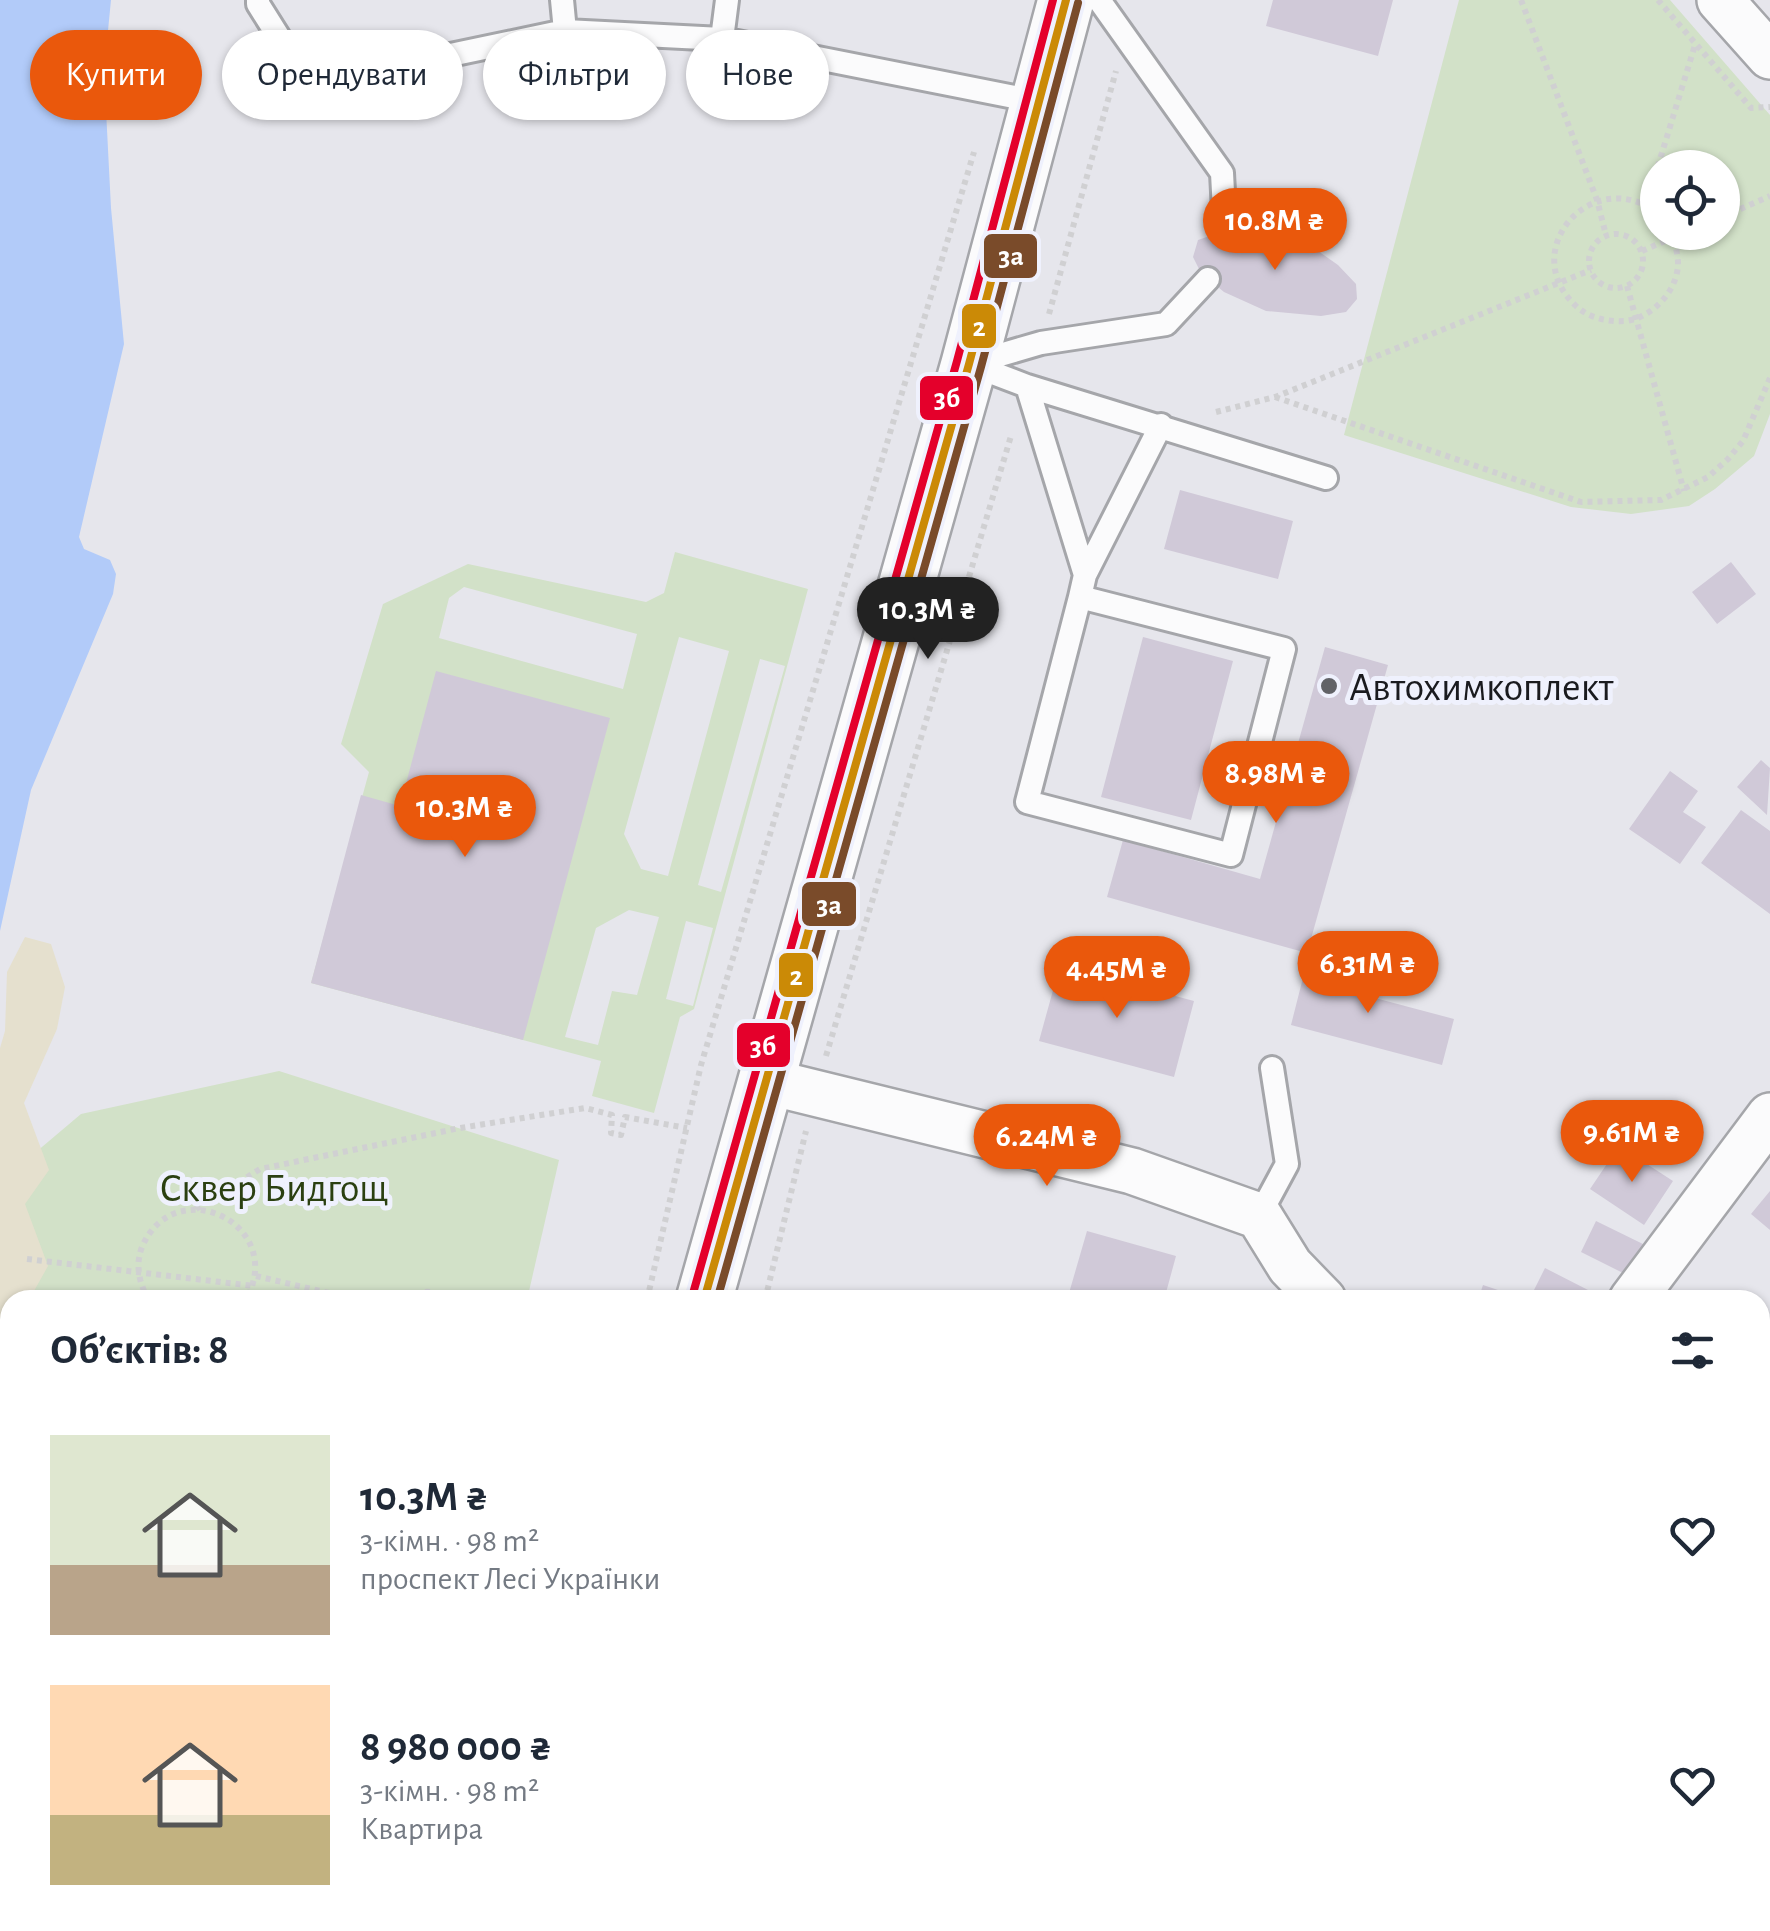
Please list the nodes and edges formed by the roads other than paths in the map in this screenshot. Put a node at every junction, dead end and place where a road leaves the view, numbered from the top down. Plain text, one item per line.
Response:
1 (258, 0) edge
2 (562, 0) edge
3 (727, 0) edge
4 (1066, 0) edge
5 (1098, 0) edge
6 (1720, 0) edge
7 (565, 30) edge
8 (723, 30) edge
9 (483, 48) edge
10 (1770, 56) edge
11 (829, 60) edge
12 (1016, 97) junction
13 (1225, 230) dead end
14 (1208, 279) dead end
15 (969, 364) junction
16 (1027, 386) junction
17 (1162, 425) junction
18 (1326, 478) dead end
19 (1083, 586) junction
20 (1272, 1068) dead end
21 (790, 1087) junction
22 (1770, 1116) edge
23 (1259, 1216) junction
24 (708, 1290) edge
25 (1313, 1290) edge
26 (1640, 1290) edge

1 - 9 lane
2 - 7 lane
3 - 8 lane
4 - 12 street
5 - 13 lane
6 - 10 street
11 - 12 lane
12 - 15 street
14 - 15 lane
15 - 16 lane
15 - 21 street
16 - 17 lane
16 - 19 lane
17 - 18 lane
17 - 19 lane
19 - 19 lane
20 - 23 lane
21 - 23 street
21 - 24 street
22 - 26 street
23 - 25 street

